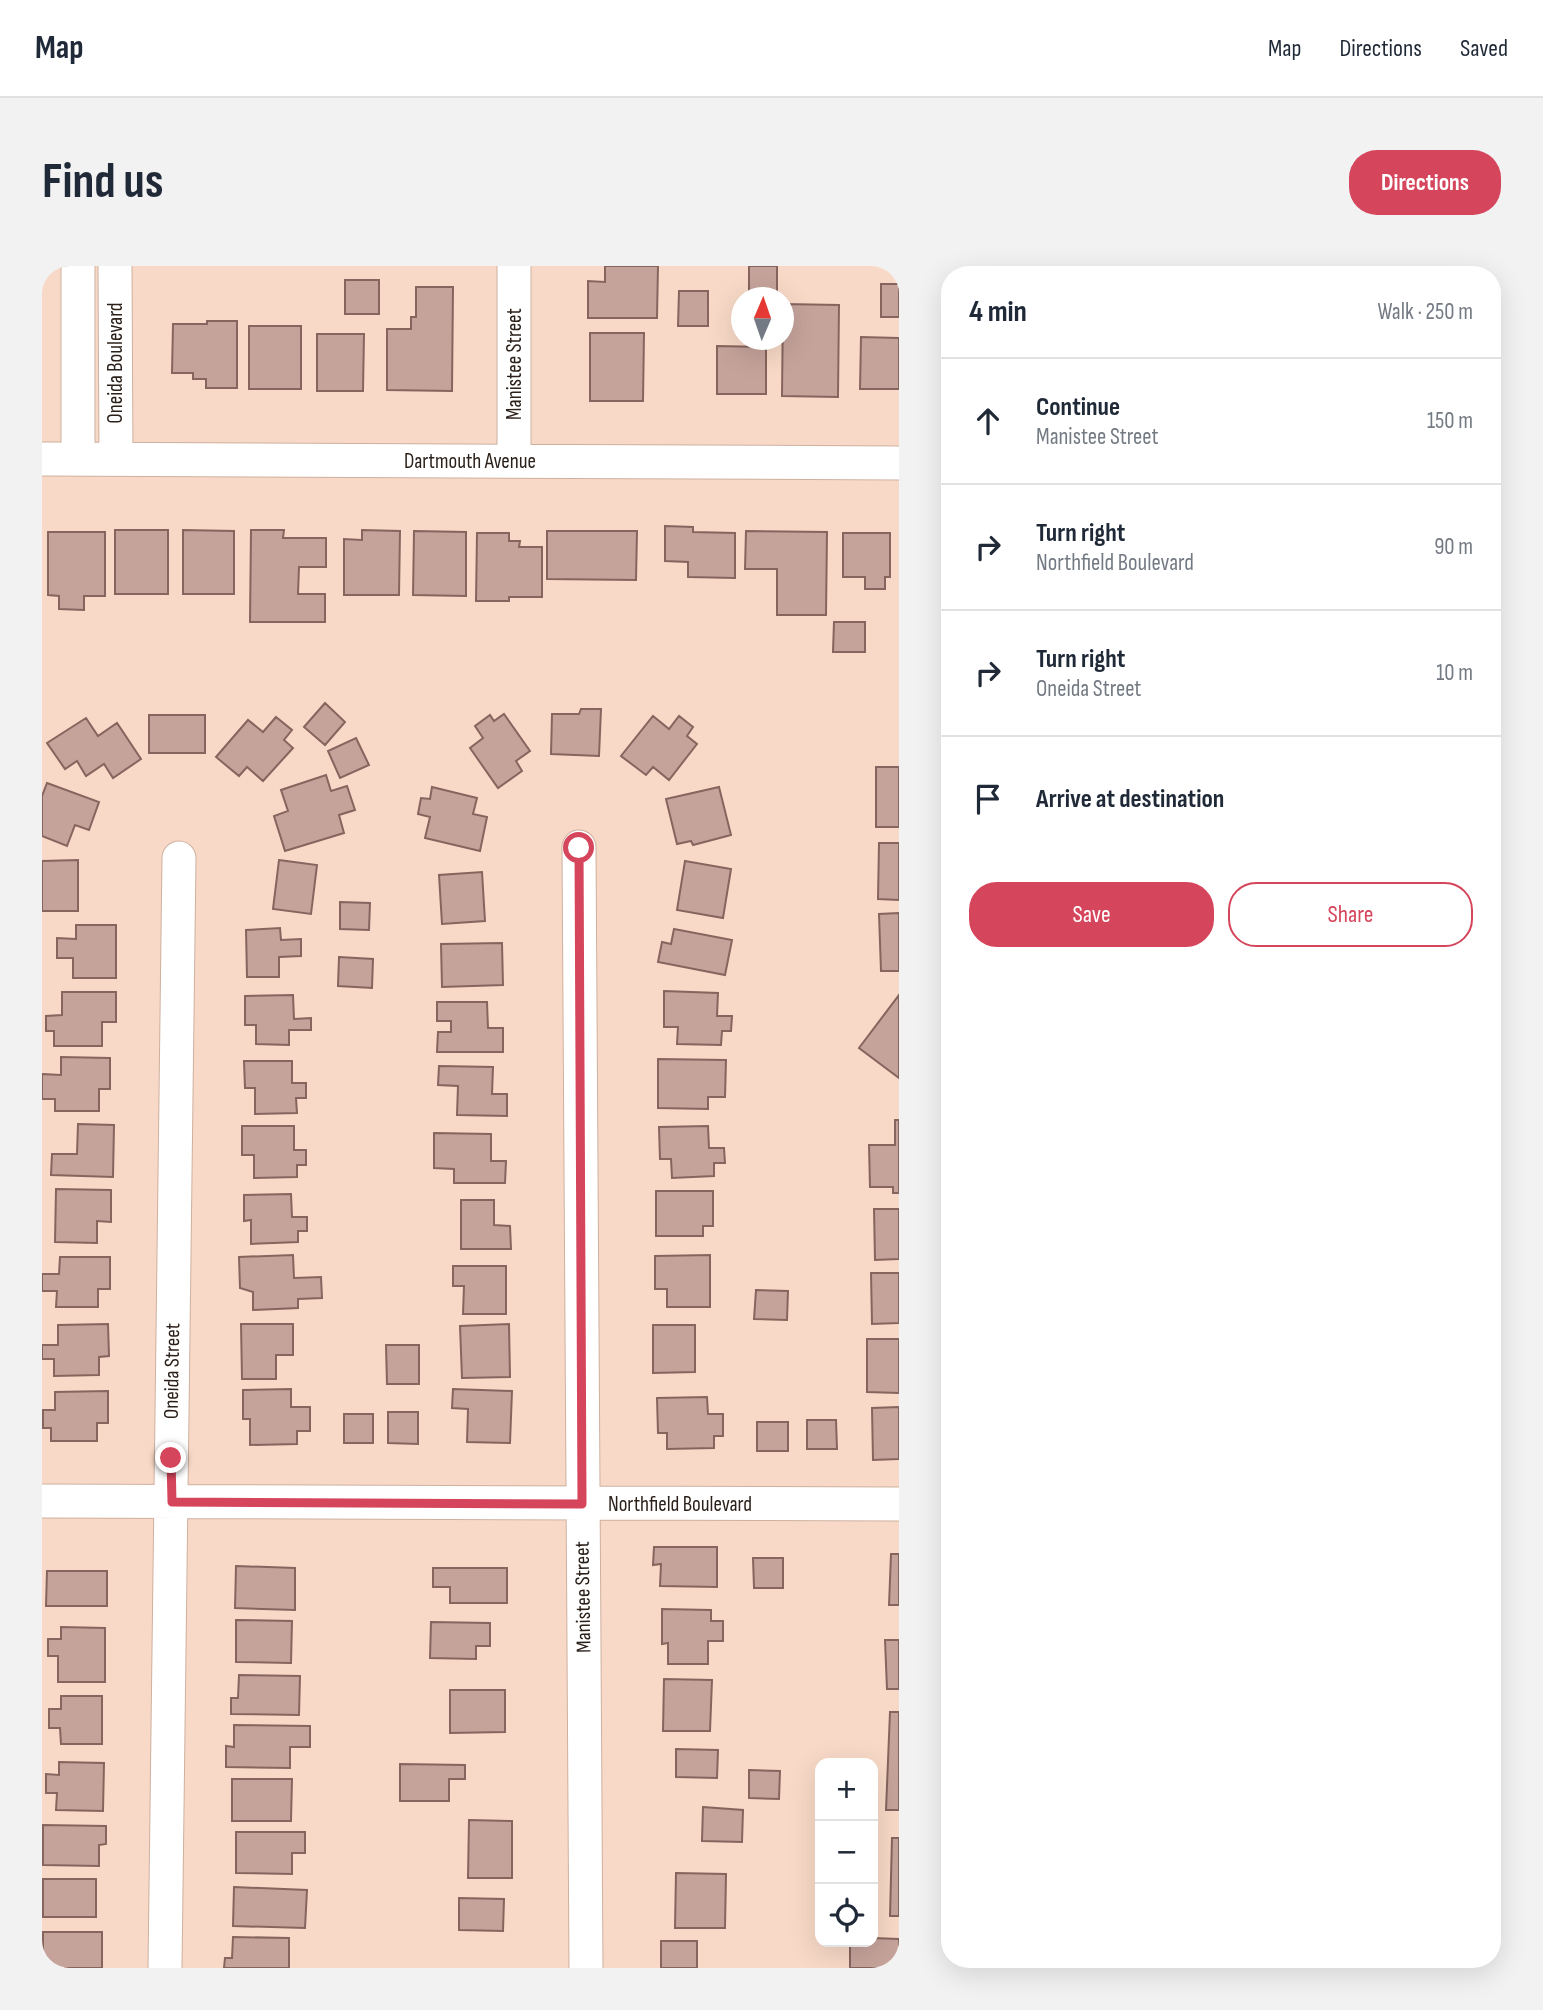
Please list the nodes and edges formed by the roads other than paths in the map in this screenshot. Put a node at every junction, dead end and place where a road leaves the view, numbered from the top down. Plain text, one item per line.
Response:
1 (78, 266) edge
2 (115, 266) edge
3 (514, 266) edge
4 (42, 459) edge
5 (78, 459) junction
6 (116, 459) junction
7 (514, 461) junction
8 (899, 463) edge
9 (579, 848) dead end
10 (179, 858) dead end
11 (42, 1502) edge
12 (172, 1502) junction
13 (582, 1504) junction
14 (899, 1504) edge
15 (165, 1968) edge
16 (586, 1968) edge

1 - 5 street, Oneida Boulevard
2 - 6 street, Oneida Boulevard
3 - 7 street, Manistee Street
4 - 5 street, Dartmouth Avenue
5 - 6 street, Dartmouth Avenue
6 - 7 street, Dartmouth Avenue
7 - 8 street, Dartmouth Avenue
9 - 13 street, Manistee Street
10 - 12 street, Oneida Street
11 - 12 street, Northfield Boulevard
12 - 13 street, Northfield Boulevard
12 - 15 street, Oneida Street
13 - 14 street, Northfield Boulevard
13 - 16 street, Manistee Street

